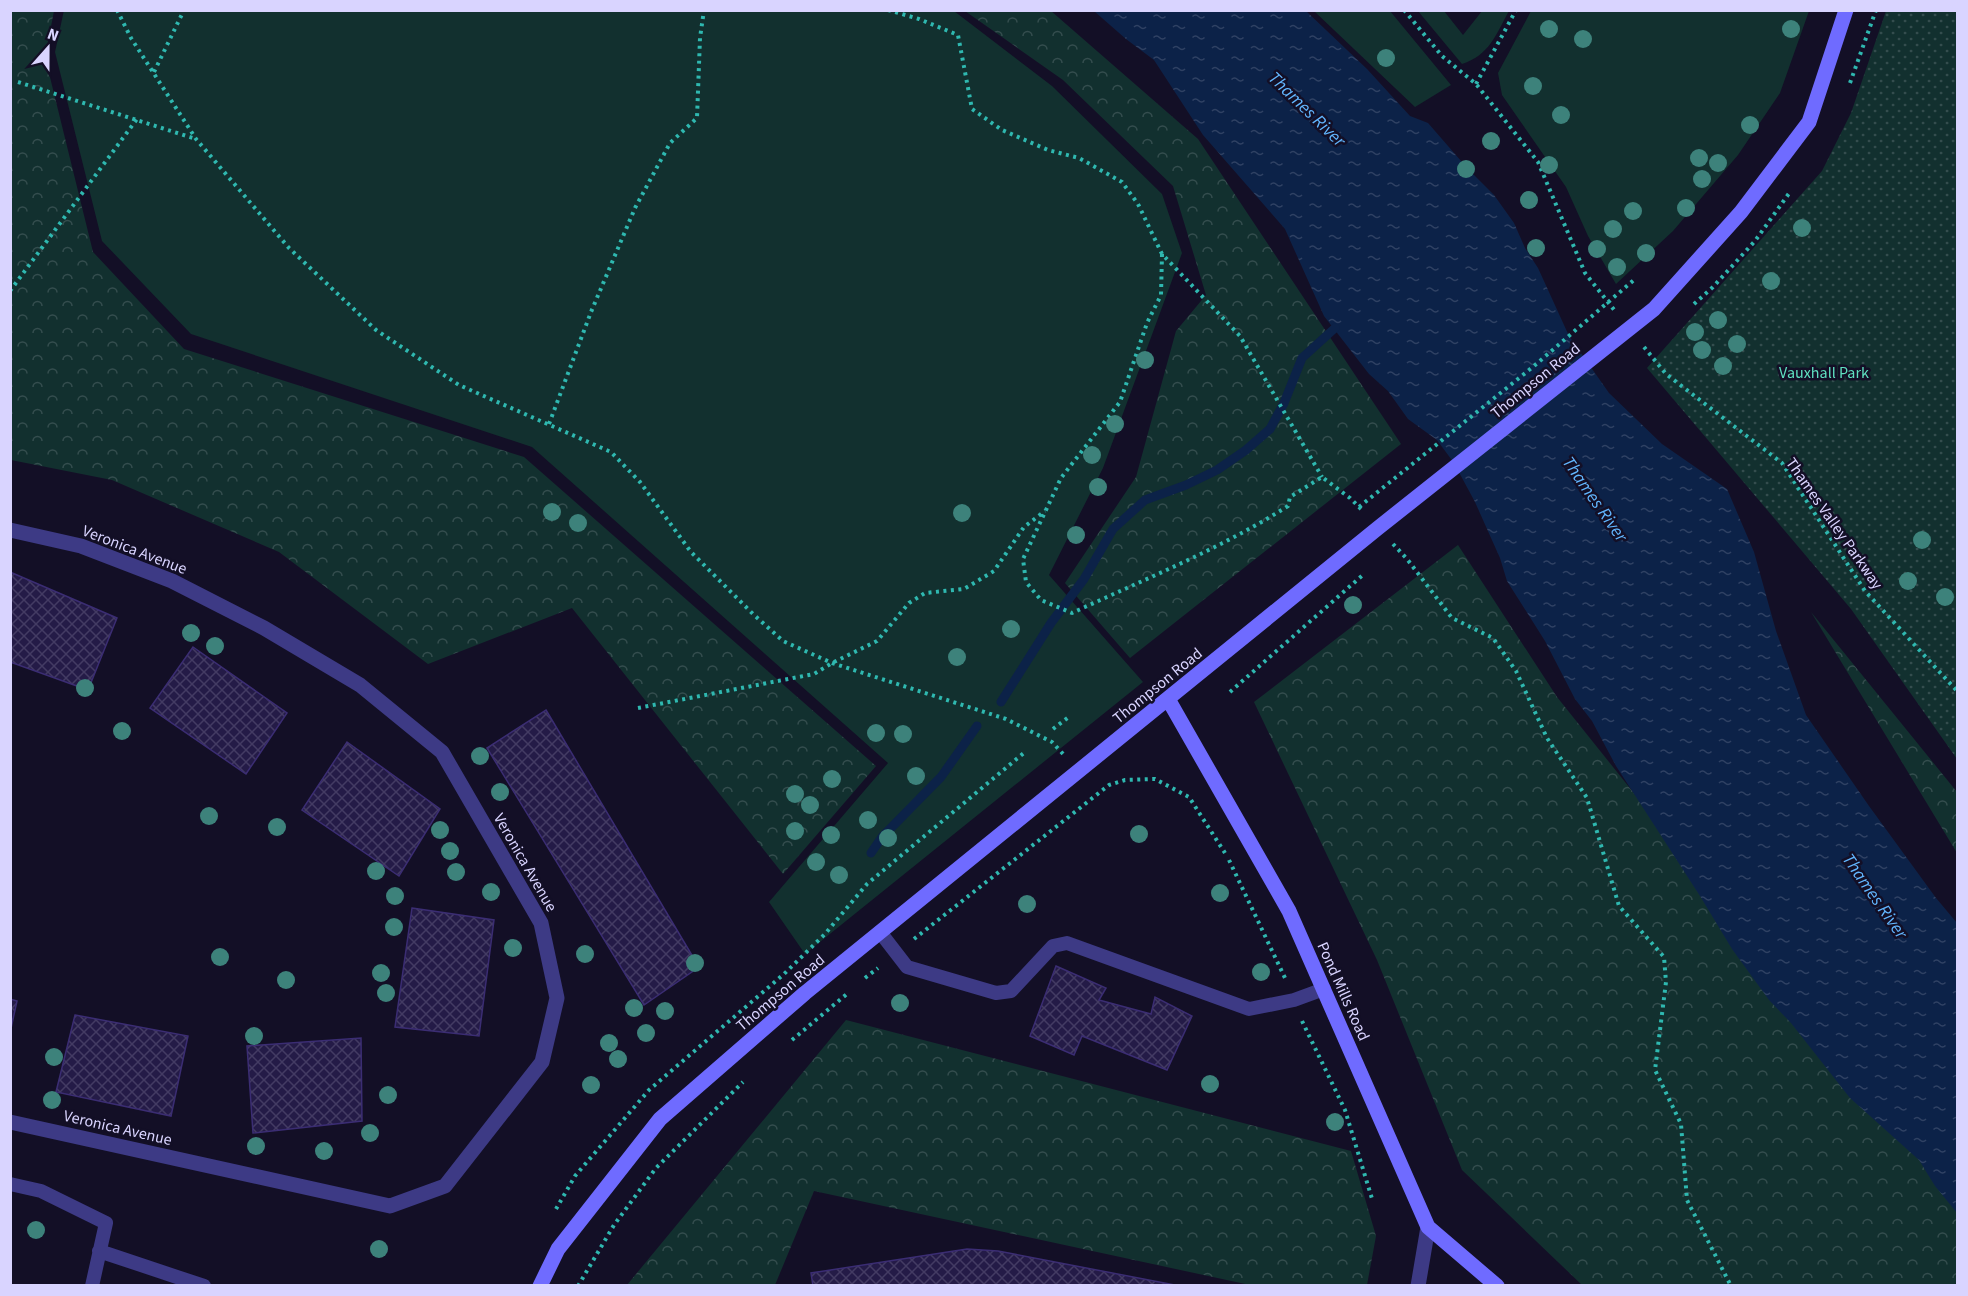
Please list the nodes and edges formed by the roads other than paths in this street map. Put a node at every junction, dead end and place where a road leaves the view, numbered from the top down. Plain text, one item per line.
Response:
1 (1846, 10) edge
2 (10, 530) edge
3 (1168, 699) junction
4 (880, 932) junction
5 (1324, 989) junction
6 (10, 1122) edge
7 (10, 1184) edge
8 (1428, 1227) junction
9 (99, 1251) junction
10 (92, 1286) edge
11 (204, 1286) edge
12 (540, 1286) edge
13 (1418, 1286) edge
14 (1497, 1286) edge

1 - 3 street, Thompson Road
2 - 6 street, Veronica Avenue
3 - 4 street, Thompson Road
3 - 5 street, Pond Mills Road
4 - 5 lane
4 - 12 street, Thompson Road
5 - 8 street, Pond Mills Road
7 - 9 lane
8 - 13 street
8 - 14 street, Pond Mills Road
9 - 10 lane
9 - 11 lane

